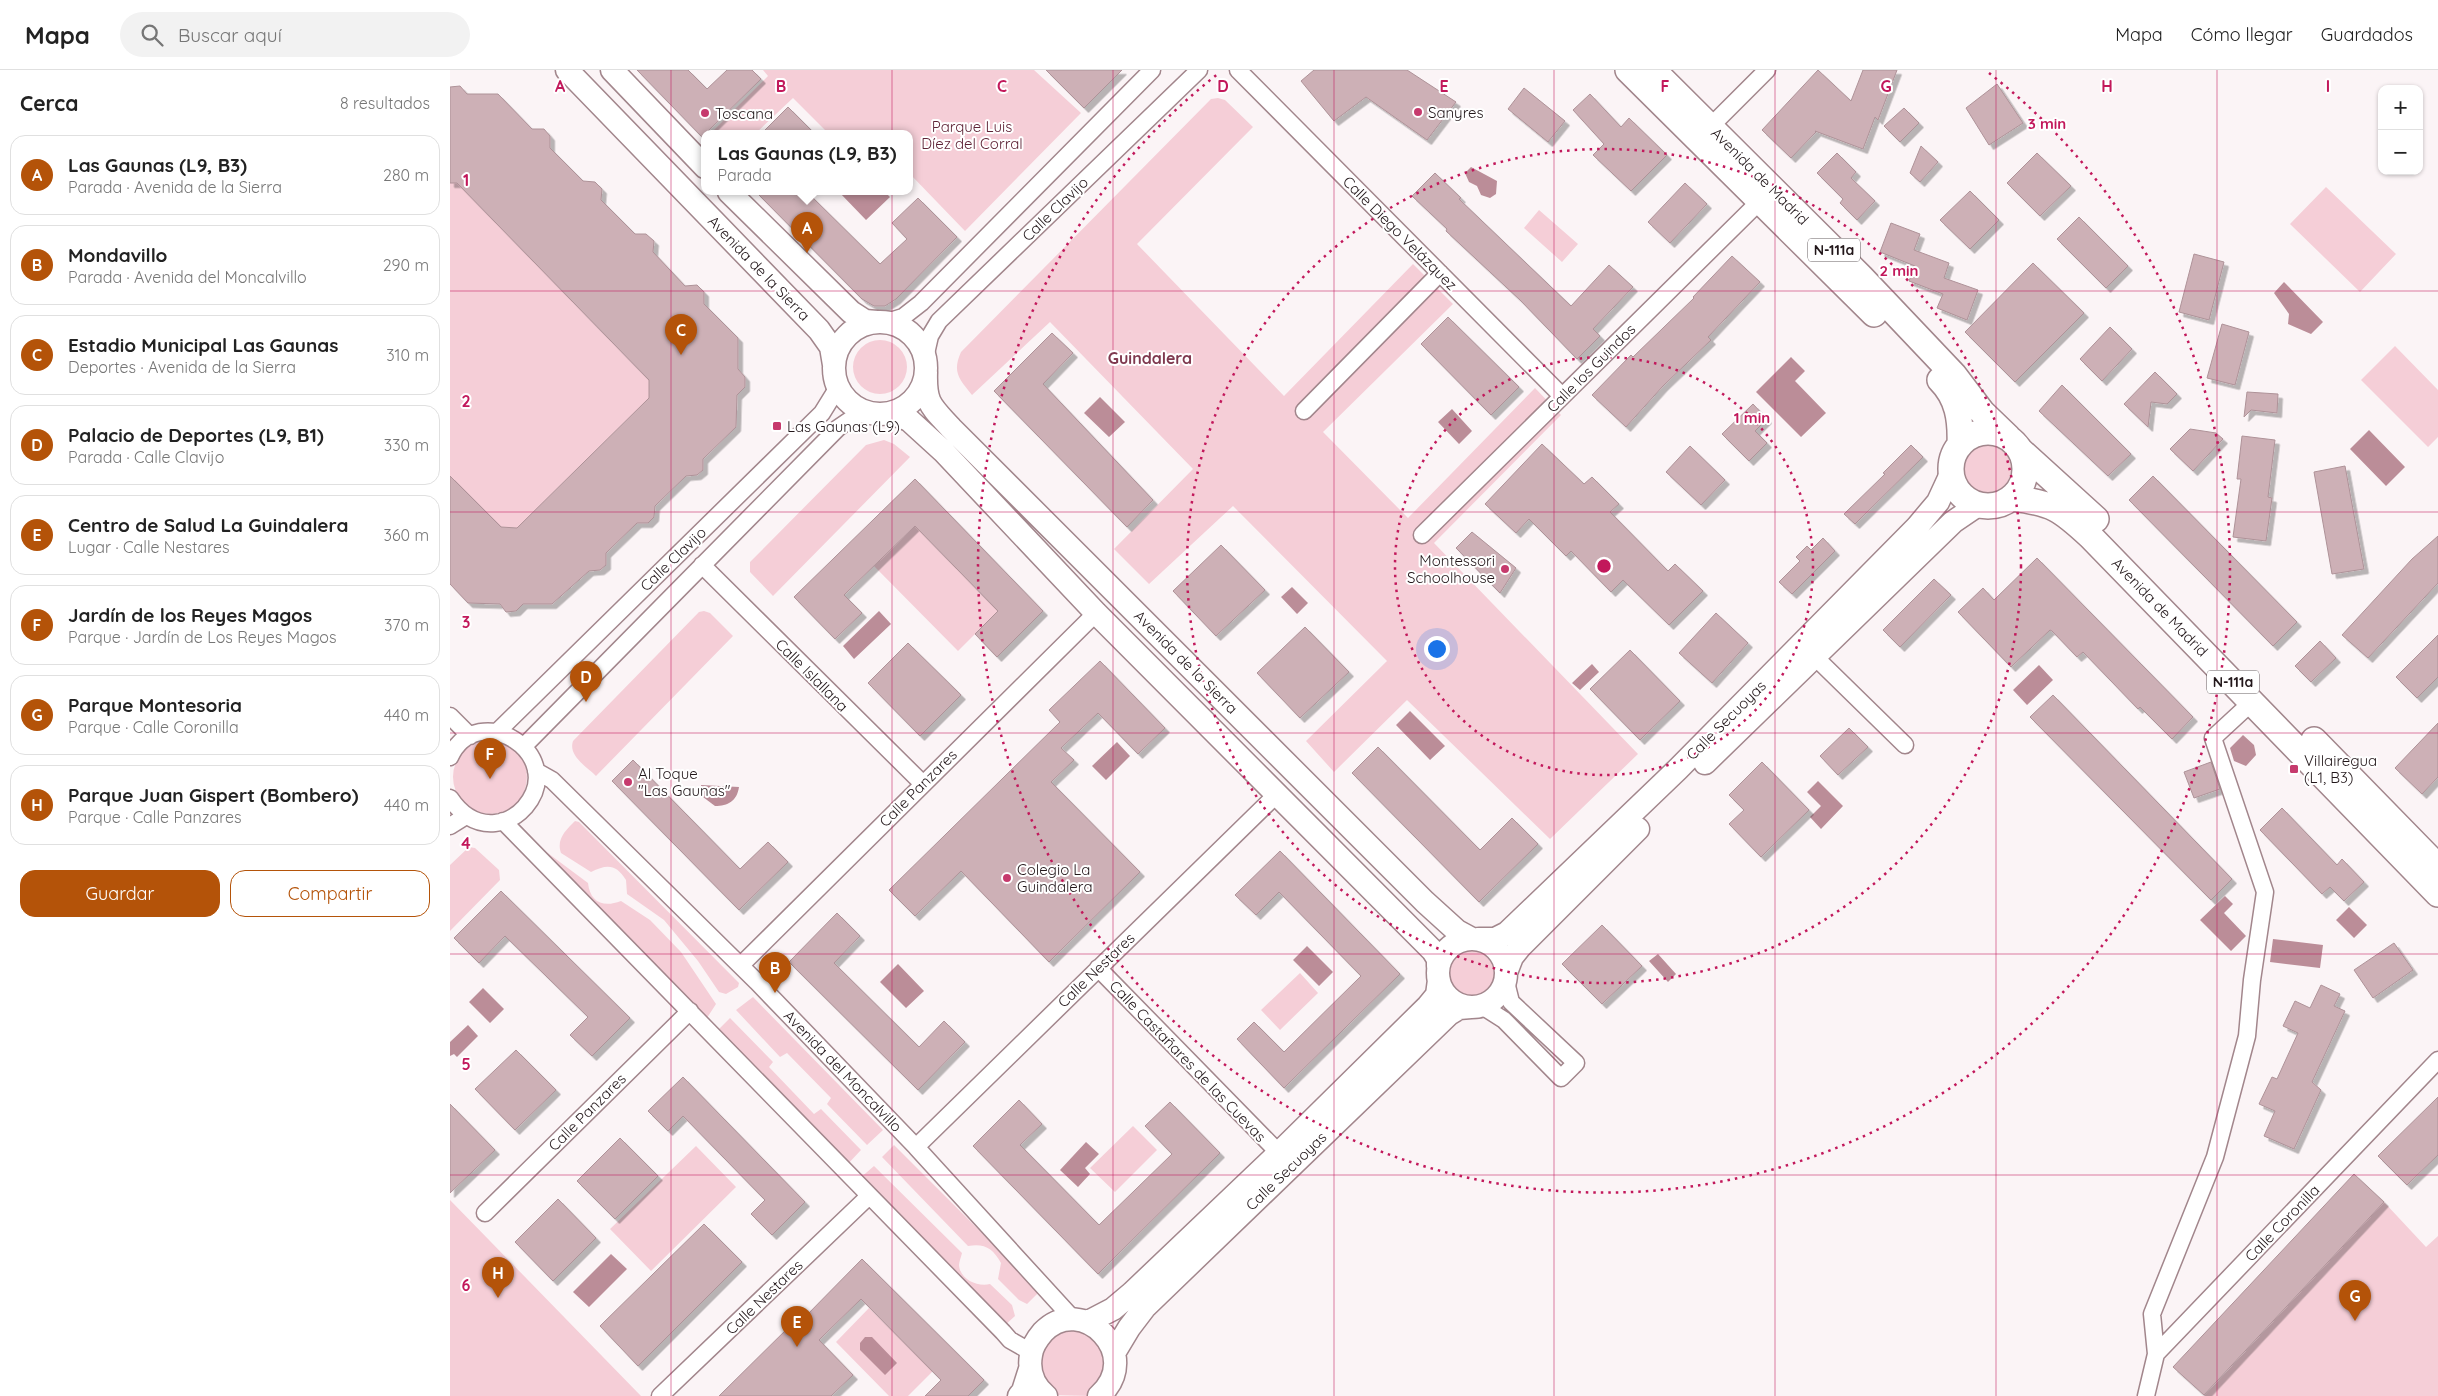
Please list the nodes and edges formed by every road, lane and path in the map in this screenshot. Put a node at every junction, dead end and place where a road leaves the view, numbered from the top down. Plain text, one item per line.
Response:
1 (567, 70) edge
2 (612, 70) edge
3 (1152, 70) edge
4 (1199, 70) edge
5 (1238, 70) edge
6 (1628, 70) edge
7 (1653, 70) edge
8 (1767, 70) edge
9 (1710, 126) junction
10 (701, 164) edge
11 (732, 195) edge
12 (1760, 201) junction
13 (1440, 273) junction
14 (882, 322) junction
15 (926, 365) junction
16 (834, 372) junction
17 (1562, 396) junction
18 (1304, 411) dead end
19 (882, 414) junction
20 (2014, 444) junction
21 (1960, 445) junction
22 (1951, 474) junction
23 (2012, 498) junction
24 (1978, 505) junction
25 (1422, 535) dead end
26 (702, 566) junction
27 (1096, 612) junction
28 (1814, 656) junction
29 (2252, 702) junction
30 (450, 716) edge
31 (497, 732) junction
32 (470, 736) junction
33 (1905, 745) dead end
34 (524, 746) junction
35 (450, 757) edge
36 (536, 772) junction
37 (923, 784) junction
38 (1277, 794) junction
39 (450, 798) edge
40 (466, 816) junction
41 (503, 821) junction
42 (450, 826) edge
43 (2438, 867) edge
44 (2438, 894) edge
45 (1474, 939) junction
46 (741, 964) junction
47 (1098, 968) junction
48 (1438, 973) junction
49 (1506, 976) junction
50 (1476, 1007) junction
51 (690, 1011) junction
52 (2438, 1060) edge
53 (916, 1147) junction
54 (1279, 1153) junction
55 (868, 1197) junction
56 (484, 1213) dead end
57 (1081, 1321) junction
58 (1114, 1353) junction
59 (2156, 1354) junction
60 (1031, 1360) junction
61 (660, 1396) edge
62 (1019, 1396) edge
63 (1046, 1396) edge
64 (1099, 1396) edge
65 (2146, 1396) edge

1 - 16 main road, Avenida de la Sierra
2 - 10 main road
3 - 14 street, Calle Clavijo
4 - 15 street, Calle Clavijo
5 - 13 street, Calle Diego Velázquez
6 - 12 main road, Avenida de Madrid / N-111a
7 - 9 main road, Avenida de Madrid / N-111a
8 - 9 street
9 - 20 main road, Avenida de Madrid / N-111a
11 - 14 main road
12 - 17 street, Calle los Guindos
12 - 21 main road, Avenida de Madrid / N-111a
13 - 17 street, Calle Diego Velázquez
13 - 18 street
14 - 15 main road
14 - 16 main road
15 - 19 main road
15 - 45 main road, Avenida de la Sierra
16 - 19 main road
16 - 31 street, Calle Clavijo
17 - 25 street, Calle los Guindos
19 - 26 street, Calle Clavijo
19 - 27 main road, Avenida de la Sierra
20 - 21 main road
20 - 23 main road
20 - 43 main road, Avenida de Madrid / N-111a
21 - 22 main road, N-111a
22 - 24 main road
22 - 45 main road, Calle Secuoyas
23 - 24 main road, N-111a
23 - 29 main road, Avenida de Madrid / N-111a
24 - 28 main road, Calle Secuoyas
26 - 34 street, Calle Clavijo
26 - 37 street, Calle Islallana
27 - 37 street, Calle Panzares
27 - 38 main road, Avenida de la Sierra
28 - 33 street
28 - 49 main road, Calle Secuoyas
29 - 44 main road, Avenida de Madrid / N-111a
29 - 59 street
30 - 32 street
31 - 32 street
31 - 34 street
32 - 35 street
34 - 36 street
36 - 41 street
36 - 46 street, Avenida del Moncalvillo
37 - 46 street, Calle Panzares
38 - 47 street, Calle Nestares
38 - 48 main road, Avenida de la Sierra
39 - 40 street
40 - 41 street
40 - 42 street
41 - 51 street
45 - 48 main road
45 - 49 main road
46 - 53 street, Avenida del Moncalvillo
47 - 53 street, Calle Nestares
47 - 54 street, Calle Castañares de las Cuevas
48 - 50 main road
48 - 54 main road, Calle Secuoyas
49 - 50 main road
49 - 50 street
50 - 58 main road, Calle Secuoyas
51 - 55 street
51 - 56 street, Calle Panzares
52 - 59 street, Calle Coronilla
53 - 57 street, Avenida del Moncalvillo
54 - 57 main road, Calle Secuoyas
55 - 60 street
55 - 61 street, Calle Nestares
57 - 58 main road
57 - 60 main road, Calle Secuoyas
58 - 64 main road
59 - 65 street
60 - 62 main road
60 - 63 main road

